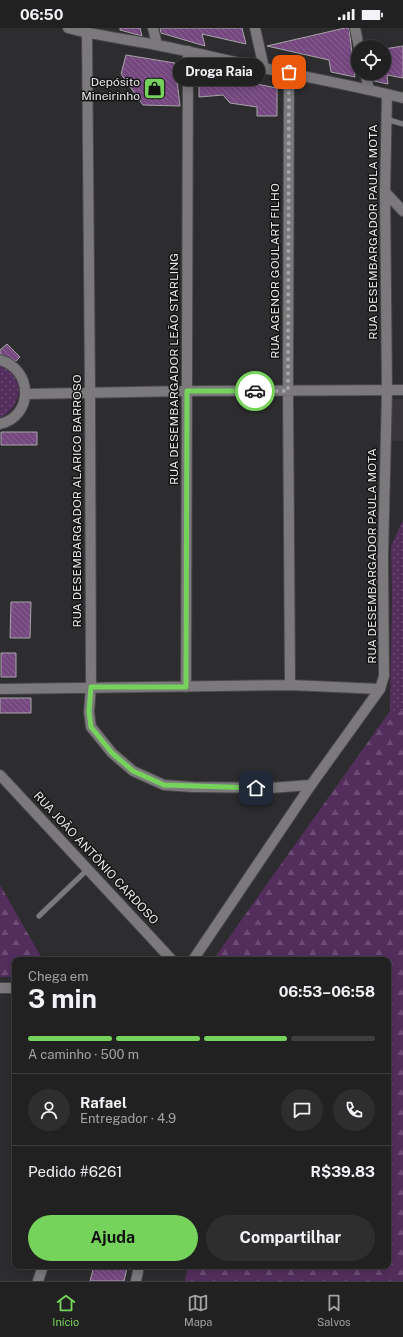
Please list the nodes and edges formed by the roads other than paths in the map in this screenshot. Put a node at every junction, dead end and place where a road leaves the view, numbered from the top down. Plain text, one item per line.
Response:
1 (68, 28) edge
2 (153, 28) edge
3 (255, 28) edge
4 (355, 28) edge
5 (90, 30) edge
6 (358, 40) edge
7 (157, 45) junction
8 (188, 51) junction
9 (264, 68) junction
10 (289, 72) junction
11 (367, 80) edge
12 (369, 89) junction
13 (387, 94) junction
14 (403, 98) edge
15 (386, 119) junction
16 (403, 124) edge
17 (385, 192) junction
18 (403, 210) edge
19 (0, 360) edge
20 (403, 390) edge
21 (187, 391) junction
22 (288, 391) junction
23 (387, 391) junction
24 (90, 392) junction
25 (25, 394) junction
26 (0, 424) edge
27 (290, 685) junction
28 (91, 687) junction
29 (186, 687) junction
30 (0, 689) edge
31 (380, 689) junction
32 (0, 775) edge
33 (311, 785) junction
34 (88, 869) junction
35 (39, 916) dead end
36 (169, 957) edge
37 (195, 957) edge
38 (0, 988) edge
39 (12, 988) edge
40 (42, 1269) edge
41 (138, 1269) edge
42 (38, 1281) edge
43 (136, 1281) edge

1 - 5 street
2 - 7 street
3 - 9 street
4 - 6 street
5 - 7 street
5 - 24 street, RUA DESEMBARGADOR ALARICO BARROSO
7 - 8 street
8 - 9 street
8 - 21 street, RUA DESEMBARGADOR LEÃO STARLING
9 - 10 street
10 - 12 street
10 - 22 street, RUA AGENOR GOULART FILHO
11 - 12 street
12 - 13 street
13 - 14 street
13 - 15 street, RUA DESEMBARGADOR PAULA MOTA
15 - 16 lane
15 - 17 street, RUA DESEMBARGADOR PAULA MOTA
17 - 18 street
17 - 23 street, RUA DESEMBARGADOR PAULA MOTA
19 - 25 street
20 - 23 street
21 - 22 street
21 - 24 street
21 - 29 street, RUA DESEMBARGADOR LEÃO STARLING
22 - 23 street
22 - 27 street, RUA AGENOR GOULART FILHO
23 - 31 street, RUA DESEMBARGADOR PAULA MOTA
24 - 25 street
24 - 28 street, RUA DESEMBARGADOR ALARICO BARROSO
25 - 26 street
27 - 29 street
27 - 31 street
28 - 29 street
28 - 30 street
28 - 33 street, RUA DESEMBARGADOR ALARICO BARROSO
31 - 33 street, RUA DESEMBARGADOR PAULA MOTA
32 - 34 street, RUA JOÃO ANTÔNIO CARDOSO
33 - 37 street, RUA DESEMBARGADOR PAULA MOTA
34 - 35 lane
34 - 36 street, RUA JOÃO ANTÔNIO CARDOSO
38 - 39 street
40 - 42 street
41 - 43 street

